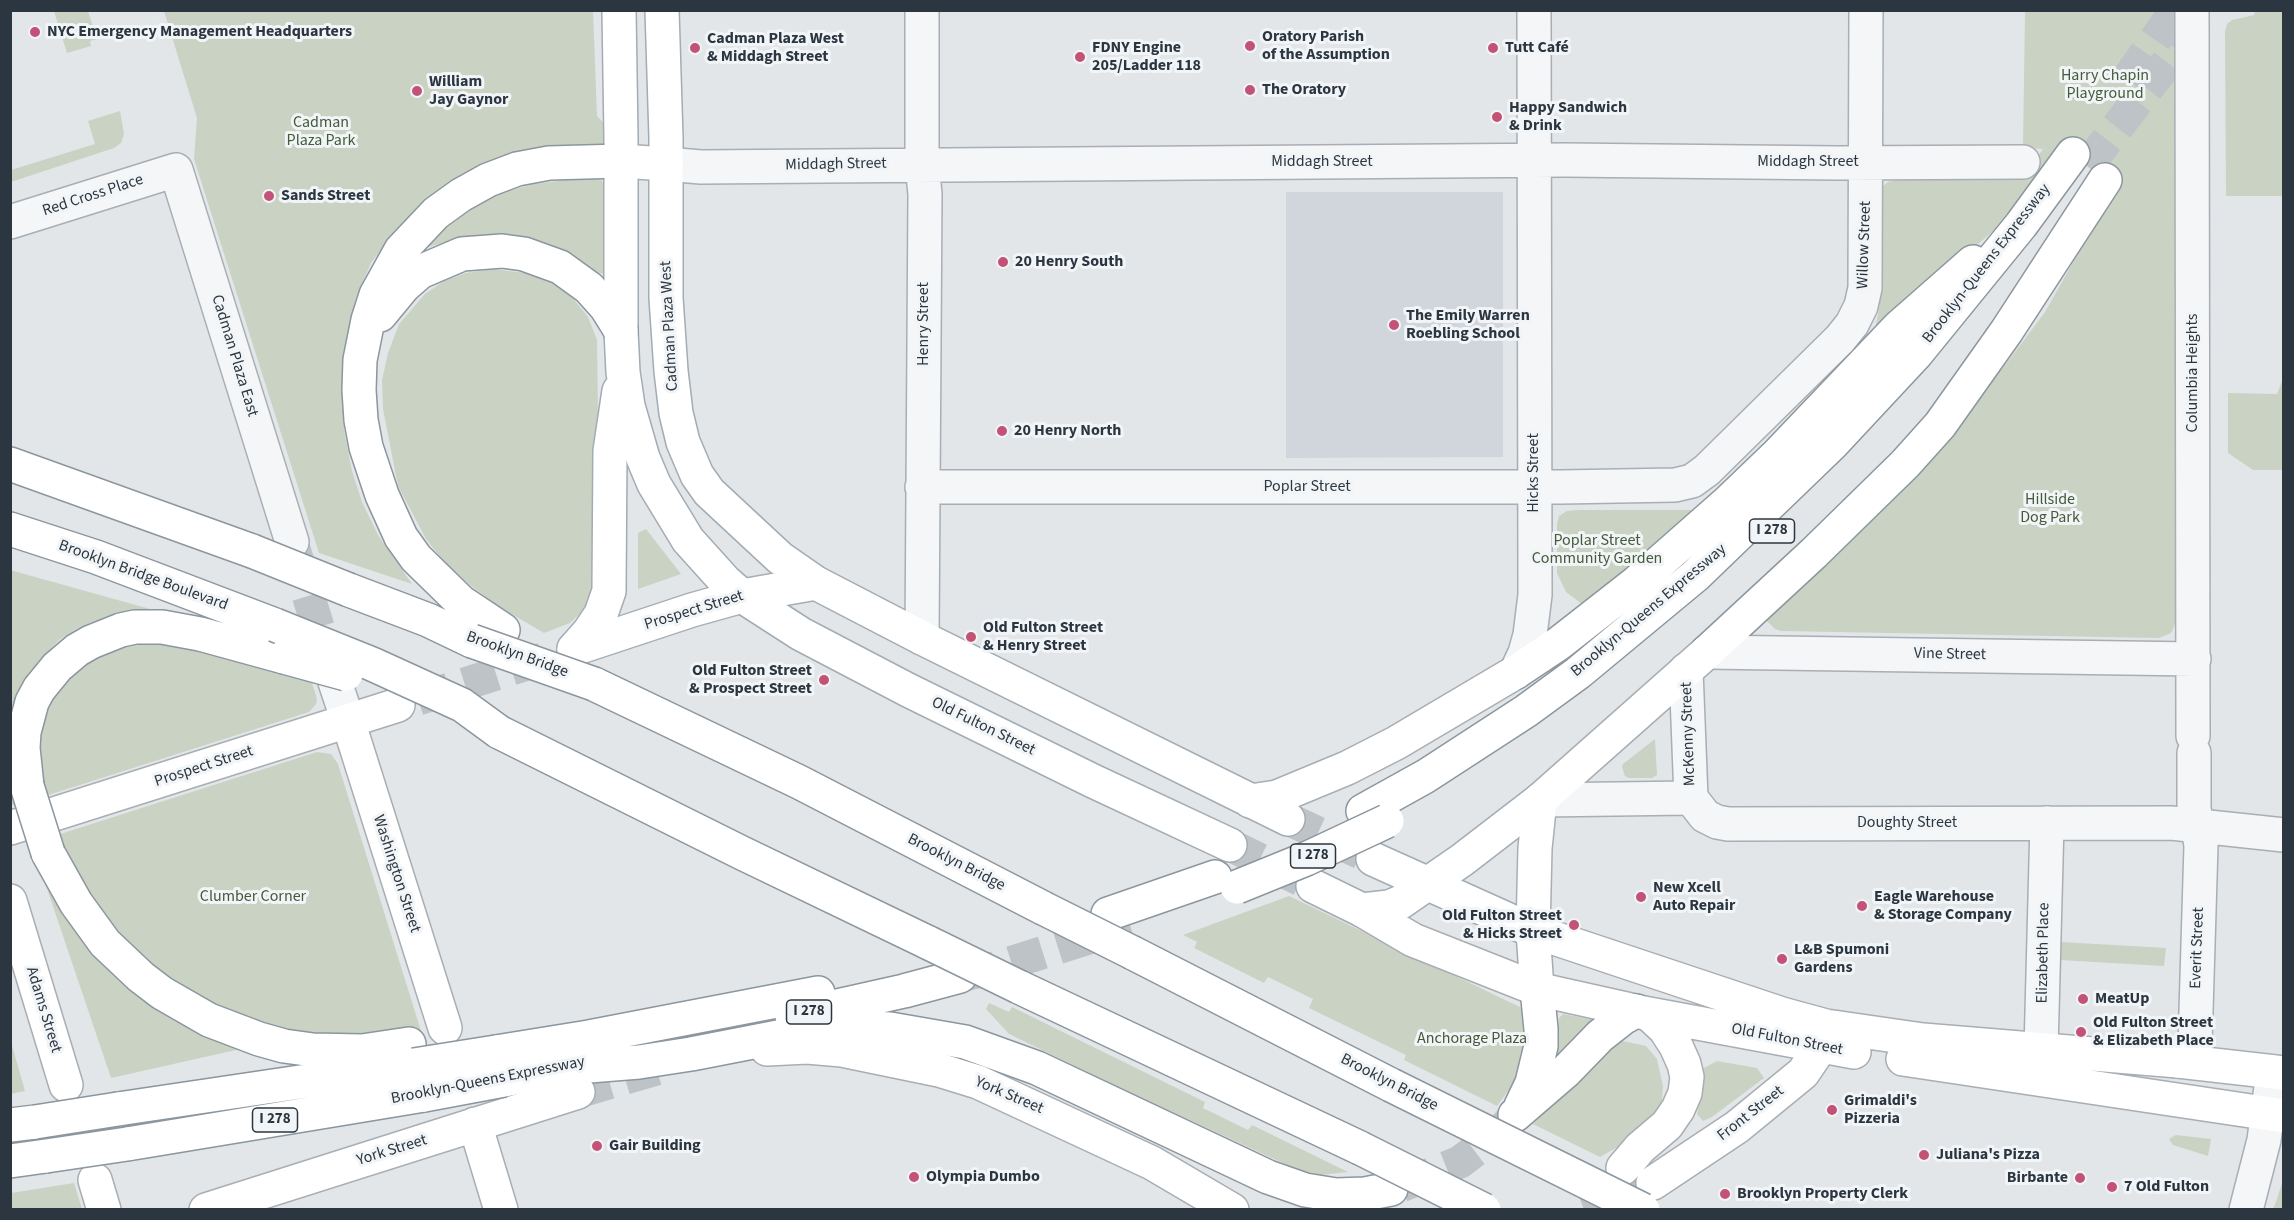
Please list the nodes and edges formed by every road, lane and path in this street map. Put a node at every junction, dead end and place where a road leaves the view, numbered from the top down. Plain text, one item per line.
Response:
1 (619, 10) edge
2 (662, 10) edge
3 (922, 10) edge
4 (1534, 10) edge
5 (1866, 10) edge
6 (2192, 10) edge
7 (621, 161) junction
8 (1534, 161) junction
9 (2023, 162) dead end
10 (1866, 163) junction
11 (666, 164) junction
12 (922, 164) junction
13 (2088, 167) junction
14 (176, 170) joint
15 (10, 222) edge
16 (2021, 225) junction
17 (621, 331) junction
18 (362, 345) junction
19 (623, 372) junction
20 (10, 464) edge
21 (1692, 481) joint
22 (922, 487) junction
23 (1534, 487) junction
24 (10, 529) edge
25 (292, 542) tunnel mouth
26 (10, 547) edge
27 (96, 557) junction
28 (816, 583) junction
29 (742, 596) junction
30 (922, 638) junction
31 (2193, 659) junction
32 (1697, 661) junction
33 (1516, 672) junction
34 (335, 682) tunnel mouth
35 (594, 684) junction
36 (398, 705) tunnel mouth
37 (348, 721) junction
38 (500, 732) junction
39 (1691, 798) junction
40 (1540, 800) junction
41 (1250, 801) junction
42 (1288, 819) tunnel mouth
43 (2047, 823) junction
44 (2197, 826) junction
45 (10, 828) edge
46 (2283, 835) edge
47 (1230, 845) tunnel mouth
48 (1373, 859) tunnel mouth
49 (1226, 882) junction
50 (1428, 885) junction
51 (1313, 886) tunnel mouth
52 (10, 901) edge
53 (1362, 910) junction
54 (1119, 920) tunnel mouth
55 (1533, 931) junction
56 (1537, 989) junction
57 (1642, 1013) junction
58 (445, 1028) dead end
59 (1823, 1037) junction
60 (765, 1049) dead end
61 (497, 1055) junction
62 (2178, 1061) junction
63 (2033, 1063) junction
64 (415, 1068) junction
65 (2278, 1072) edge
66 (571, 1080) junction
67 (66, 1085) dead end
68 (2276, 1116) edge
69 (474, 1120) junction
70 (23, 1124) edge
71 (10, 1161) edge
72 (1623, 1168) tunnel mouth
73 (1391, 1189) tunnel mouth
74 (1648, 1196) edge
75 (206, 1209) edge
76 (501, 1209) edge
77 (1232, 1209) edge
78 (1484, 1209) edge
79 (2246, 1209) edge

1 - 7 main road
2 - 11 main road, Cadman Plaza West
3 - 12 street, Henry Street
4 - 8 street, Hicks Street
5 - 10 street, Willow Street
6 - 31 street, Columbia Heights
7 - 11 main road, Middagh Street
7 - 17 main road
7 - 18 main road, Middagh Street
8 - 10 street, Middagh Street
8 - 12 street, Middagh Street
8 - 23 street, Hicks Street
9 - 10 street, Middagh Street
10 - 21 street, Willow Street
11 - 12 street, Middagh Street
11 - 28 main road, Cadman Plaza West
12 - 22 street, Henry Street
13 - 16 main road, Brooklyn-Queens Expressway / I 278
13 - 32 main road
13 - 49 main road, Brooklyn-Queens Expressway / I 278, bridge
14 - 15 street, Red Cross Place
14 - 25 street, Cadman Plaza East
16 - 33 main road
16 - 49 main road, Brooklyn-Queens Expressway / I 278
17 - 18 main road
17 - 19 main road
18 - 35 main road, Middagh Street, bridge
19 - 29 main road
19 - 29 main road, Prospect Street
20 - 35 main road, Brooklyn Bridge, bridge
21 - 23 street, Poplar Street
22 - 23 street, Poplar Street
22 - 30 street, Henry Street
23 - 33 street, Hicks Street
24 - 27 main road, Brooklyn Bridge Boulevard
26 - 27 main road
27 - 38 main road, Brooklyn Bridge Boulevard, bridge
28 - 29 main road, Prospect Street
28 - 30 main road
29 - 47 main road, Old Fulton Street
30 - 41 main road
31 - 32 street, Vine Street
31 - 44 street, Columbia Heights
32 - 39 street, McKenny Street
32 - 40 main road
33 - 41 main road
34 - 37 street
35 - 74 main road, Brooklyn Bridge, bridge
36 - 37 main road, Prospect Street
37 - 45 main road, Prospect Street
37 - 58 main road, Washington Street
38 - 64 main road, bridge
38 - 78 main road, bridge
39 - 40 street
39 - 43 street, Doughty Street
40 - 50 main road
40 - 55 main road
41 - 42 main road
43 - 44 street, Doughty Street
43 - 63 street, Elizabeth Place
44 - 46 street, Doughty Street
44 - 62 street, Everit Street
48 - 50 main road, Old Fulton Street
49 - 54 main road, Brooklyn-Queens Expressway / I 278
50 - 53 main road
50 - 55 main road, Old Fulton Street
51 - 53 main road, Old Fulton Street
52 - 67 main road, Adams Street
53 - 56 main road, Old Fulton Street
55 - 56 main road
55 - 59 main road, Old Fulton Street
56 - 57 main road, Old Fulton Street
56 - 57 main road
57 - 59 main road, Old Fulton Street
57 - 72 main road
59 - 63 main road, Old Fulton Street
59 - 74 main road, Front Street
60 - 77 main road, York Street
61 - 64 main road, Brooklyn-Queens Expressway / I 278, bridge
61 - 64 main road
61 - 66 main road, Brooklyn-Queens Expressway / I 278
61 - 66 main road, Brooklyn-Queens Expressway / I 278
62 - 63 main road, Old Fulton Street
62 - 65 main road, Old Fulton Street
63 - 68 main road, Old Fulton Street
64 - 70 main road, Brooklyn-Queens Expressway / I 278, bridge
64 - 71 main road, Brooklyn-Queens Expressway / I 278, bridge
65 - 68 street
66 - 69 main road, York Street
66 - 73 main road
68 - 79 street
69 - 75 main road, York Street
69 - 76 main road

